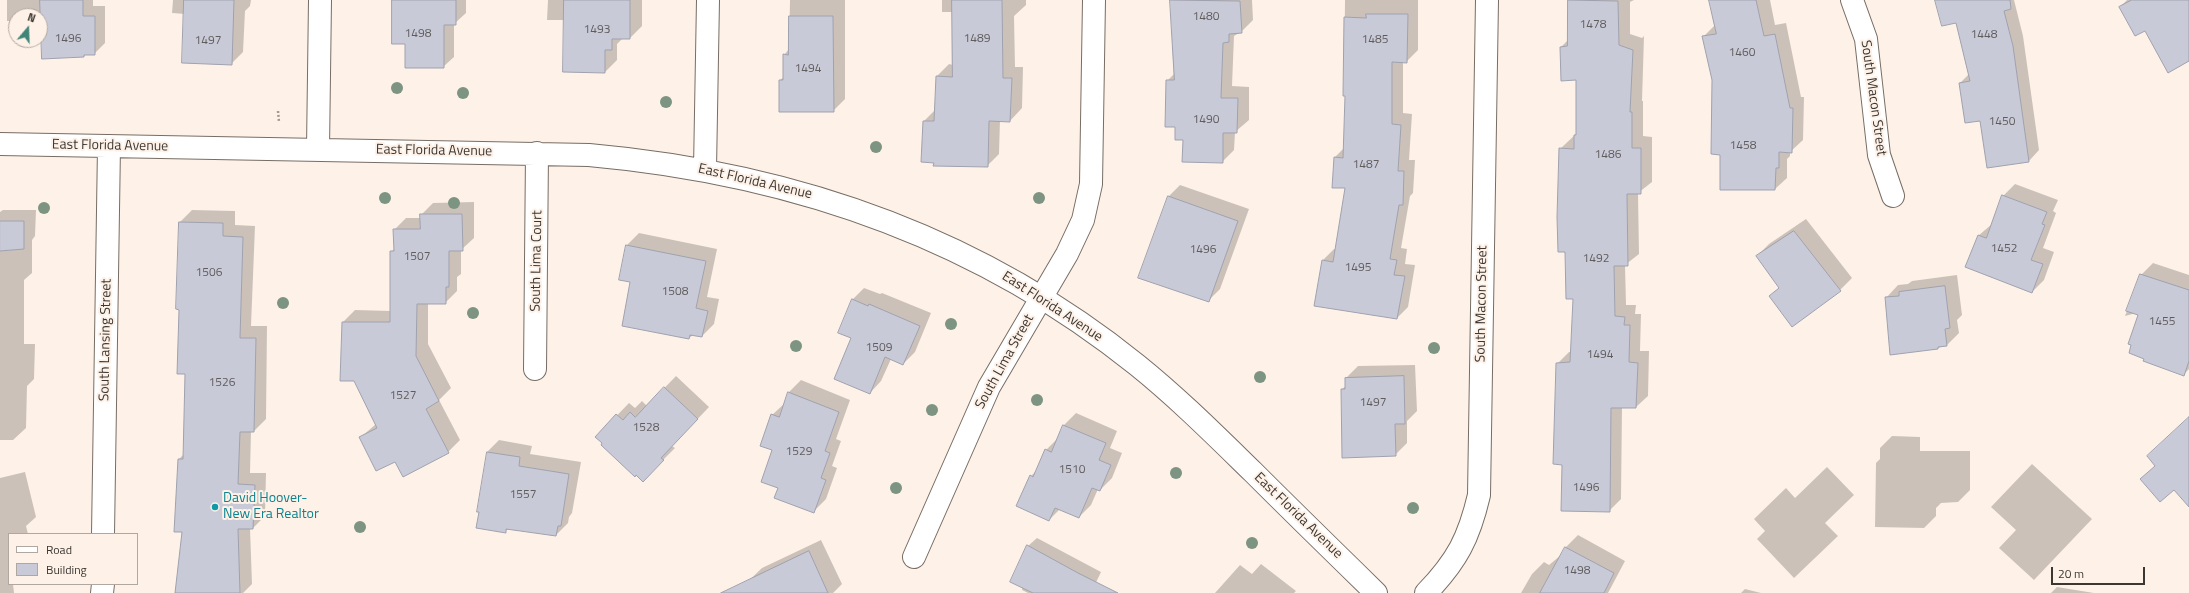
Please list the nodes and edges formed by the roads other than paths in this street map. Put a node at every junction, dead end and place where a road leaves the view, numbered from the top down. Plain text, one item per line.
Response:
1 (320, 0) edge
2 (708, 0) edge
3 (1094, 0) edge
4 (1487, 0) edge
5 (1852, 0) edge
6 (0, 144) edge
7 (109, 146) junction
8 (318, 149) junction
9 (537, 153) junction
10 (705, 169) junction
11 (1892, 196) dead end
12 (1041, 298) junction
13 (535, 369) dead end
14 (103, 533) edge
15 (914, 557) dead end
16 (1376, 593) edge
17 (1426, 593) edge

1 - 8 street
2 - 10 street
3 - 12 street, South Lima Street
4 - 17 street, South Macon Street
5 - 11 street, South Macon Street
6 - 7 street, East Florida Avenue
7 - 8 street, East Florida Avenue
7 - 14 street, South Lansing Street
8 - 9 street, East Florida Avenue
9 - 10 street, East Florida Avenue
9 - 13 street, South Lima Court
10 - 12 street, East Florida Avenue
12 - 15 street, South Lima Street
12 - 16 street, East Florida Avenue

